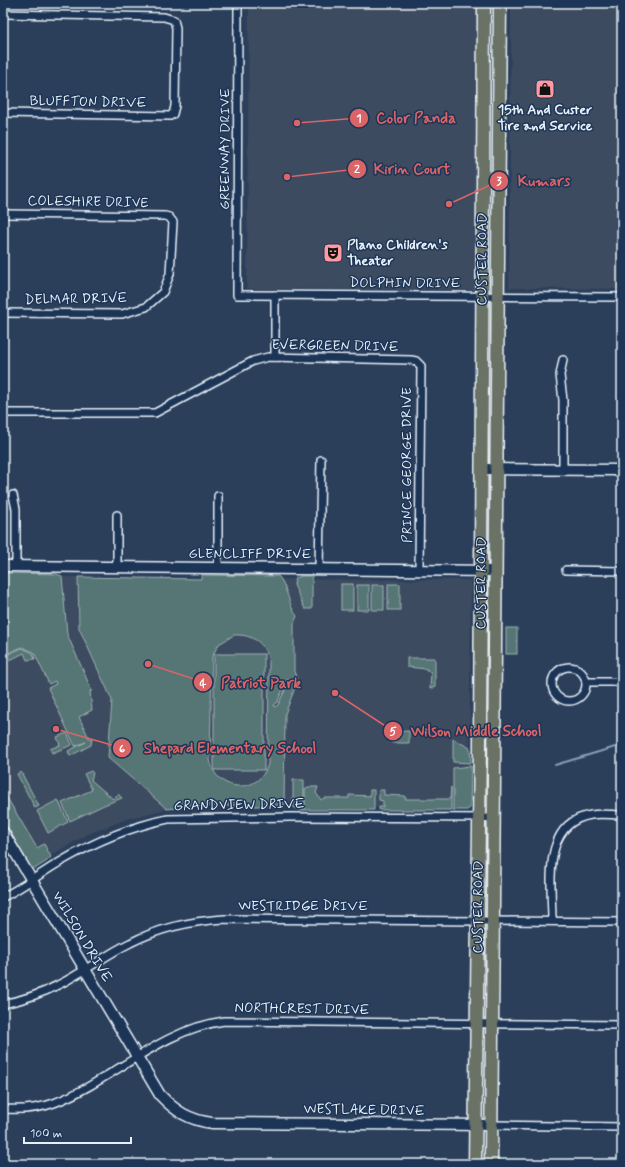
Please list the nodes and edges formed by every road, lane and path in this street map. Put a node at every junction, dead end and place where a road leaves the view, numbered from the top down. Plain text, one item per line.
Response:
1 (238, 3) edge
2 (484, 3) edge
3 (500, 3) edge
4 (3, 14) edge
5 (484, 65) junction
6 (498, 66) junction
7 (3, 113) edge
8 (483, 185) junction
9 (498, 185) junction
10 (3, 214) edge
11 (172, 219) joint
12 (237, 295) joint
13 (275, 295) junction
14 (482, 297) junction
15 (497, 297) junction
16 (622, 297) edge
17 (3, 313) edge
18 (275, 357) junction
19 (563, 360) dead end
20 (416, 361) joint
21 (3, 412) edge
22 (321, 460) dead end
23 (482, 469) junction
24 (497, 469) junction
25 (563, 469) junction
26 (622, 470) edge
27 (13, 495) dead end
28 (218, 496) dead end
29 (117, 515) dead end
30 (3, 566) edge
31 (16, 566) junction
32 (117, 567) junction
33 (218, 568) junction
34 (319, 569) junction
35 (420, 570) junction
36 (566, 570) dead end
37 (481, 571) junction
38 (496, 571) junction
39 (622, 571) edge
40 (586, 682) junction
41 (622, 682) edge
42 (622, 815) edge
43 (479, 817) junction
44 (494, 818) junction
45 (3, 832) edge
46 (31, 881) junction
47 (3, 897) edge
48 (477, 920) junction
49 (493, 921) junction
50 (552, 921) junction
51 (622, 922) edge
52 (85, 969) junction
53 (3, 1004) edge
54 (477, 1024) junction
55 (493, 1024) junction
56 (622, 1025) edge
57 (137, 1056) junction
58 (3, 1110) edge
59 (492, 1125) junction
60 (475, 1126) junction
61 (622, 1127) edge
62 (475, 1164) edge
63 (491, 1164) edge

1 - 12 street, GREENWAY DRIVE
2 - 5 main road, CUSTER ROAD
3 - 6 main road, CUSTER ROAD
4 - 7 street, BLUFFTON DRIVE
5 - 6 main road
5 - 8 main road, CUSTER ROAD
6 - 9 main road, CUSTER ROAD
8 - 9 main road
8 - 14 main road, CUSTER ROAD
9 - 15 main road, CUSTER ROAD
10 - 11 street, COLESHIRE DRIVE
11 - 17 street, DELMAR DRIVE
12 - 13 street, DOLPHIN DRIVE
13 - 14 street, DOLPHIN DRIVE
13 - 18 street
14 - 15 street, DOLPHIN DRIVE
14 - 23 main road, CUSTER ROAD
15 - 16 street, DOLPHIN DRIVE
15 - 24 main road, CUSTER ROAD
18 - 20 street, EVERGREEN DRIVE
18 - 21 street, EVERGREEN DRIVE
19 - 25 street
20 - 35 street, PRINCE GEORGE DRIVE
22 - 34 street
23 - 24 street
23 - 37 main road, CUSTER ROAD
24 - 25 street
24 - 38 main road, CUSTER ROAD
25 - 26 street
27 - 31 street
28 - 33 street
29 - 32 street
30 - 31 street, GLENCLIFF DRIVE
31 - 32 street, GLENCLIFF DRIVE
32 - 33 street, GLENCLIFF DRIVE
33 - 34 street, GLENCLIFF DRIVE
34 - 35 street, GLENCLIFF DRIVE
35 - 37 street, GLENCLIFF DRIVE
36 - 39 street
37 - 38 street, GLENCLIFF DRIVE
37 - 43 main road, CUSTER ROAD
38 - 44 main road, CUSTER ROAD
40 - 40 street
40 - 41 street
42 - 50 street
43 - 44 street, GRANDVIEW DRIVE
43 - 46 street, GRANDVIEW DRIVE
43 - 48 main road, CUSTER ROAD
44 - 49 main road, CUSTER ROAD
45 - 46 street, WILSON DRIVE
46 - 47 street, GRANDVIEW DRIVE
46 - 52 street, WILSON DRIVE
48 - 49 street, WESTRIDGE DRIVE
48 - 52 street, WESTRIDGE DRIVE
48 - 54 main road, CUSTER ROAD
49 - 50 street, WESTRIDGE DRIVE
49 - 55 main road, CUSTER ROAD
50 - 51 street, WESTRIDGE DRIVE
52 - 53 street, WESTRIDGE DRIVE
52 - 57 street, WILSON DRIVE
54 - 55 street, NORTHCREST DRIVE
54 - 57 street, NORTHCREST DRIVE
54 - 60 main road, CUSTER ROAD
55 - 56 street, NORTHCREST DRIVE
55 - 59 main road, CUSTER ROAD
57 - 58 street, NORTHCREST DRIVE
57 - 60 street, WESTLAKE DRIVE
59 - 60 street, WESTLAKE DRIVE
59 - 61 street, WESTLAKE DRIVE
59 - 63 main road, CUSTER ROAD
60 - 62 main road, CUSTER ROAD

